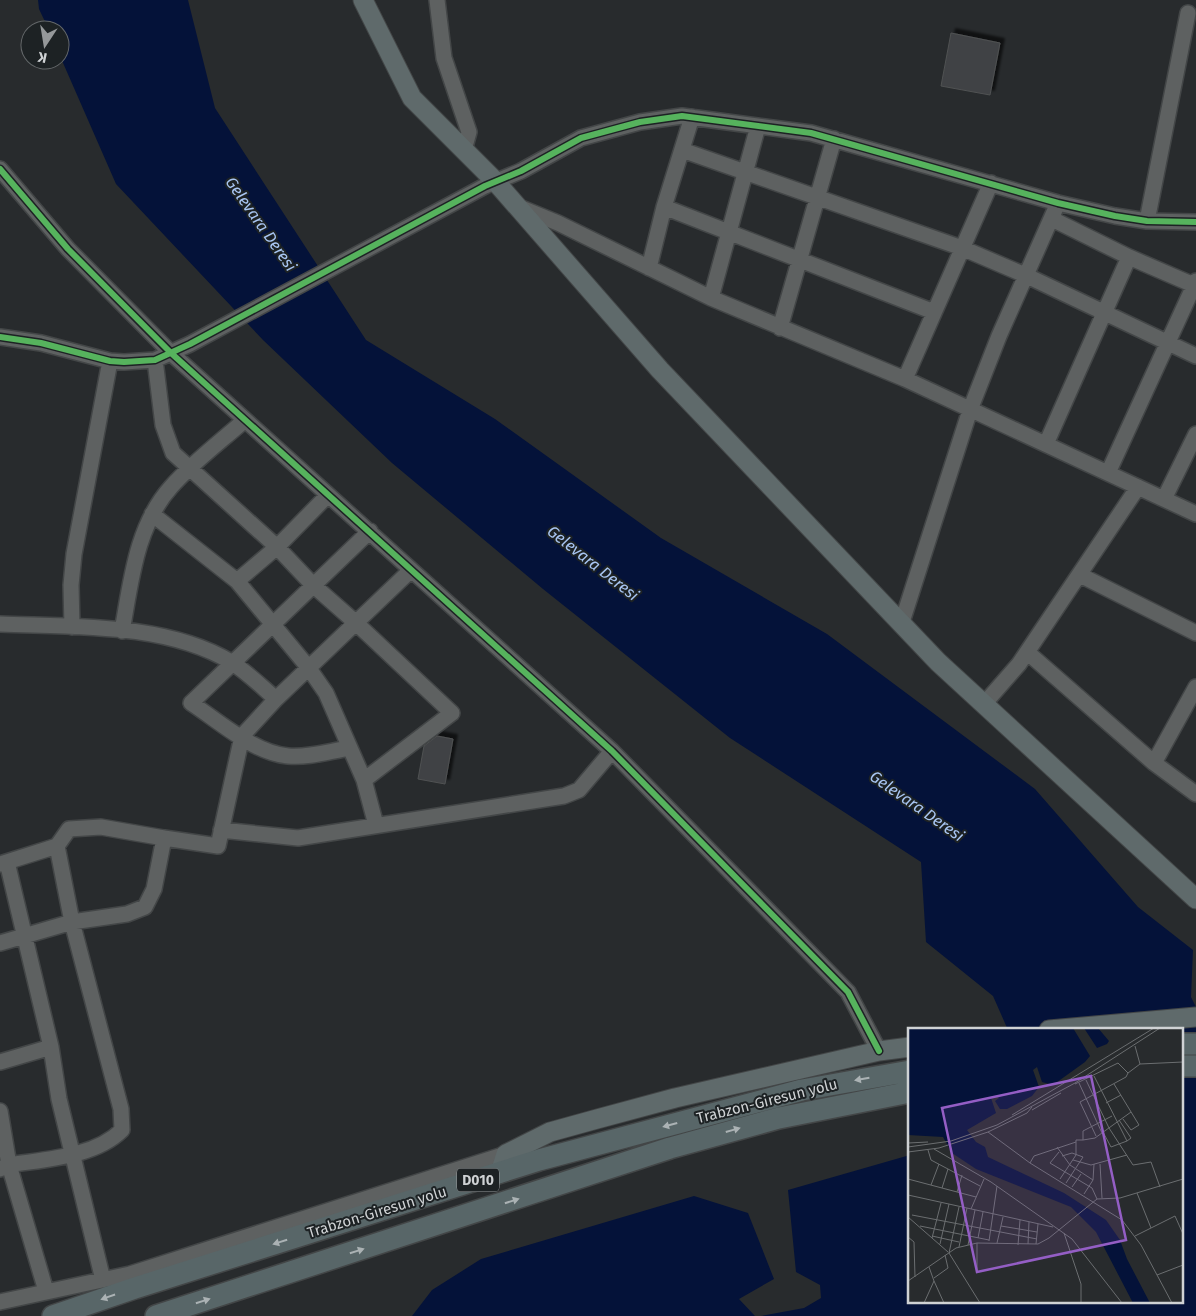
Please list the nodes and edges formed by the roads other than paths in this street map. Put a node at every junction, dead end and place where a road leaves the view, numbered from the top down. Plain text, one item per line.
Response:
1 (363, 0) edge
2 (437, 0) edge
3 (1188, 13) dead end
4 (692, 117) junction
5 (758, 126) junction
6 (834, 140) junction
7 (464, 150) junction
8 (682, 150) junction
9 (0, 170) edge
10 (746, 172) junction
11 (490, 183) junction
12 (991, 183) junction
13 (818, 196) junction
14 (1058, 203) junction
15 (514, 205) junction
16 (664, 207) junction
17 (1052, 219) junction
18 (1147, 221) junction
19 (1196, 222) edge
20 (729, 232) junction
21 (962, 248) junction
22 (1129, 257) junction
23 (800, 260) junction
24 (649, 268) junction
25 (1025, 275) junction
26 (1195, 284) edge
27 (711, 298) junction
28 (934, 312) junction
29 (1104, 313) junction
30 (780, 328) junction
31 (0, 337) edge
32 (1167, 343) junction
33 (171, 353) junction
34 (1196, 356) edge
35 (155, 360) junction
36 (110, 361) junction
37 (905, 379) junction
38 (970, 410) junction
39 (245, 420) junction
40 (1196, 434) edge
41 (1046, 444) junction
42 (190, 469) junction
43 (1108, 473) junction
44 (1138, 487) junction
45 (328, 495) junction
46 (1164, 499) junction
47 (152, 514) junction
48 (1196, 514) edge
49 (370, 531) junction
50 (277, 547) junction
51 (410, 571) junction
52 (1080, 575) junction
53 (237, 581) junction
54 (313, 585) junction
55 (356, 622) junction
56 (902, 622) junction
57 (0, 624) edge
58 (271, 624) junction
59 (72, 627) junction
60 (122, 631) junction
61 (1196, 633) edge
62 (1027, 652) junction
63 (232, 663) junction
64 (308, 667) junction
65 (1196, 688) edge
66 (276, 699) junction
67 (984, 704) junction
68 (242, 736) junction
69 (350, 748) junction
70 (612, 750) junction
71 (1154, 763) junction
72 (364, 780) junction
73 (1196, 794) edge
74 (376, 825) junction
75 (221, 830) junction
76 (164, 838) junction
77 (56, 846) junction
78 (4, 863) edge
79 (1196, 899) edge
80 (72, 922) junction
81 (24, 936) junction
82 (0, 943) edge
83 (1196, 1017) edge
84 (1072, 1028) edge
85 (51, 1047) junction
86 (908, 1047) edge
87 (880, 1051) junction
88 (0, 1062) edge
89 (908, 1071) edge
90 (908, 1092) edge
91 (0, 1111) edge
92 (72, 1154) junction
93 (503, 1163) junction
94 (4, 1167) edge
95 (103, 1280) junction
96 (133, 1281) junction
97 (46, 1291) junction
98 (0, 1302) edge
99 (53, 1316) edge
100 (156, 1316) edge

1 - 7 main road
2 - 7 street
3 - 18 street
4 - 5 street
4 - 8 street
4 - 11 street
5 - 6 street
5 - 10 street
6 - 12 street
6 - 13 street
7 - 11 main road
8 - 10 street
8 - 16 street
9 - 33 street
10 - 13 street
10 - 20 street
11 - 15 main road
11 - 33 street
12 - 14 street
12 - 21 street
13 - 21 street
13 - 23 street
14 - 17 street
14 - 18 street
15 - 24 street
15 - 56 main road
16 - 20 street
16 - 24 street
17 - 22 street
17 - 25 street
18 - 19 street
20 - 23 street
20 - 27 street
21 - 25 street
21 - 28 street
22 - 26 street
22 - 29 street
23 - 28 street
23 - 30 street
24 - 27 street
25 - 29 street
25 - 38 street
26 - 32 street
27 - 30 street
28 - 37 street
29 - 32 street
29 - 41 street
30 - 37 street
31 - 36 street
32 - 34 street
32 - 43 street
33 - 35 street
33 - 39 street
35 - 36 street
35 - 42 street
36 - 59 street
37 - 38 street
38 - 41 street
38 - 56 street
39 - 42 street
39 - 45 street
40 - 46 street
41 - 43 street
42 - 47 street
42 - 50 street
43 - 44 street
44 - 46 street
44 - 52 street
45 - 49 street
45 - 50 street
46 - 48 street
47 - 53 street
47 - 60 street
49 - 51 street
49 - 54 street
50 - 53 street
50 - 54 street
51 - 55 street
51 - 70 street
52 - 61 street
52 - 62 street
53 - 58 street
54 - 55 street
54 - 58 street
55 - 64 street
55 - 72 street
56 - 67 main road
57 - 59 street
58 - 63 street
58 - 64 street
59 - 60 street
60 - 63 street
62 - 67 street
62 - 71 street
63 - 66 street
63 - 68 street
64 - 66 street
64 - 69 street
65 - 71 street
66 - 68 street
67 - 79 main road
68 - 69 street
68 - 75 street
69 - 72 street
70 - 74 street
70 - 87 street
71 - 73 street
72 - 74 street
74 - 75 street
75 - 76 street
76 - 77 street
76 - 80 street
77 - 78 street
77 - 80 street
78 - 81 street
80 - 81 street
80 - 92 street
81 - 82 street
81 - 85 street
83 - 84 main road
85 - 88 street
85 - 92 street
86 - 87 main road
87 - 93 main road
89 -> 93 highway, Trabzon-Giresun yolu / D010
100 -> 90 highway, Trabzon-Giresun yolu / D010
91 - 94 street
92 - 94 street
92 - 95 street
93 - 96 highway, Trabzon-Giresun yolu / D010
94 - 97 street
95 - 96 street
95 - 97 street
96 -> 99 highway, Trabzon-Giresun yolu / D010
97 - 98 street

